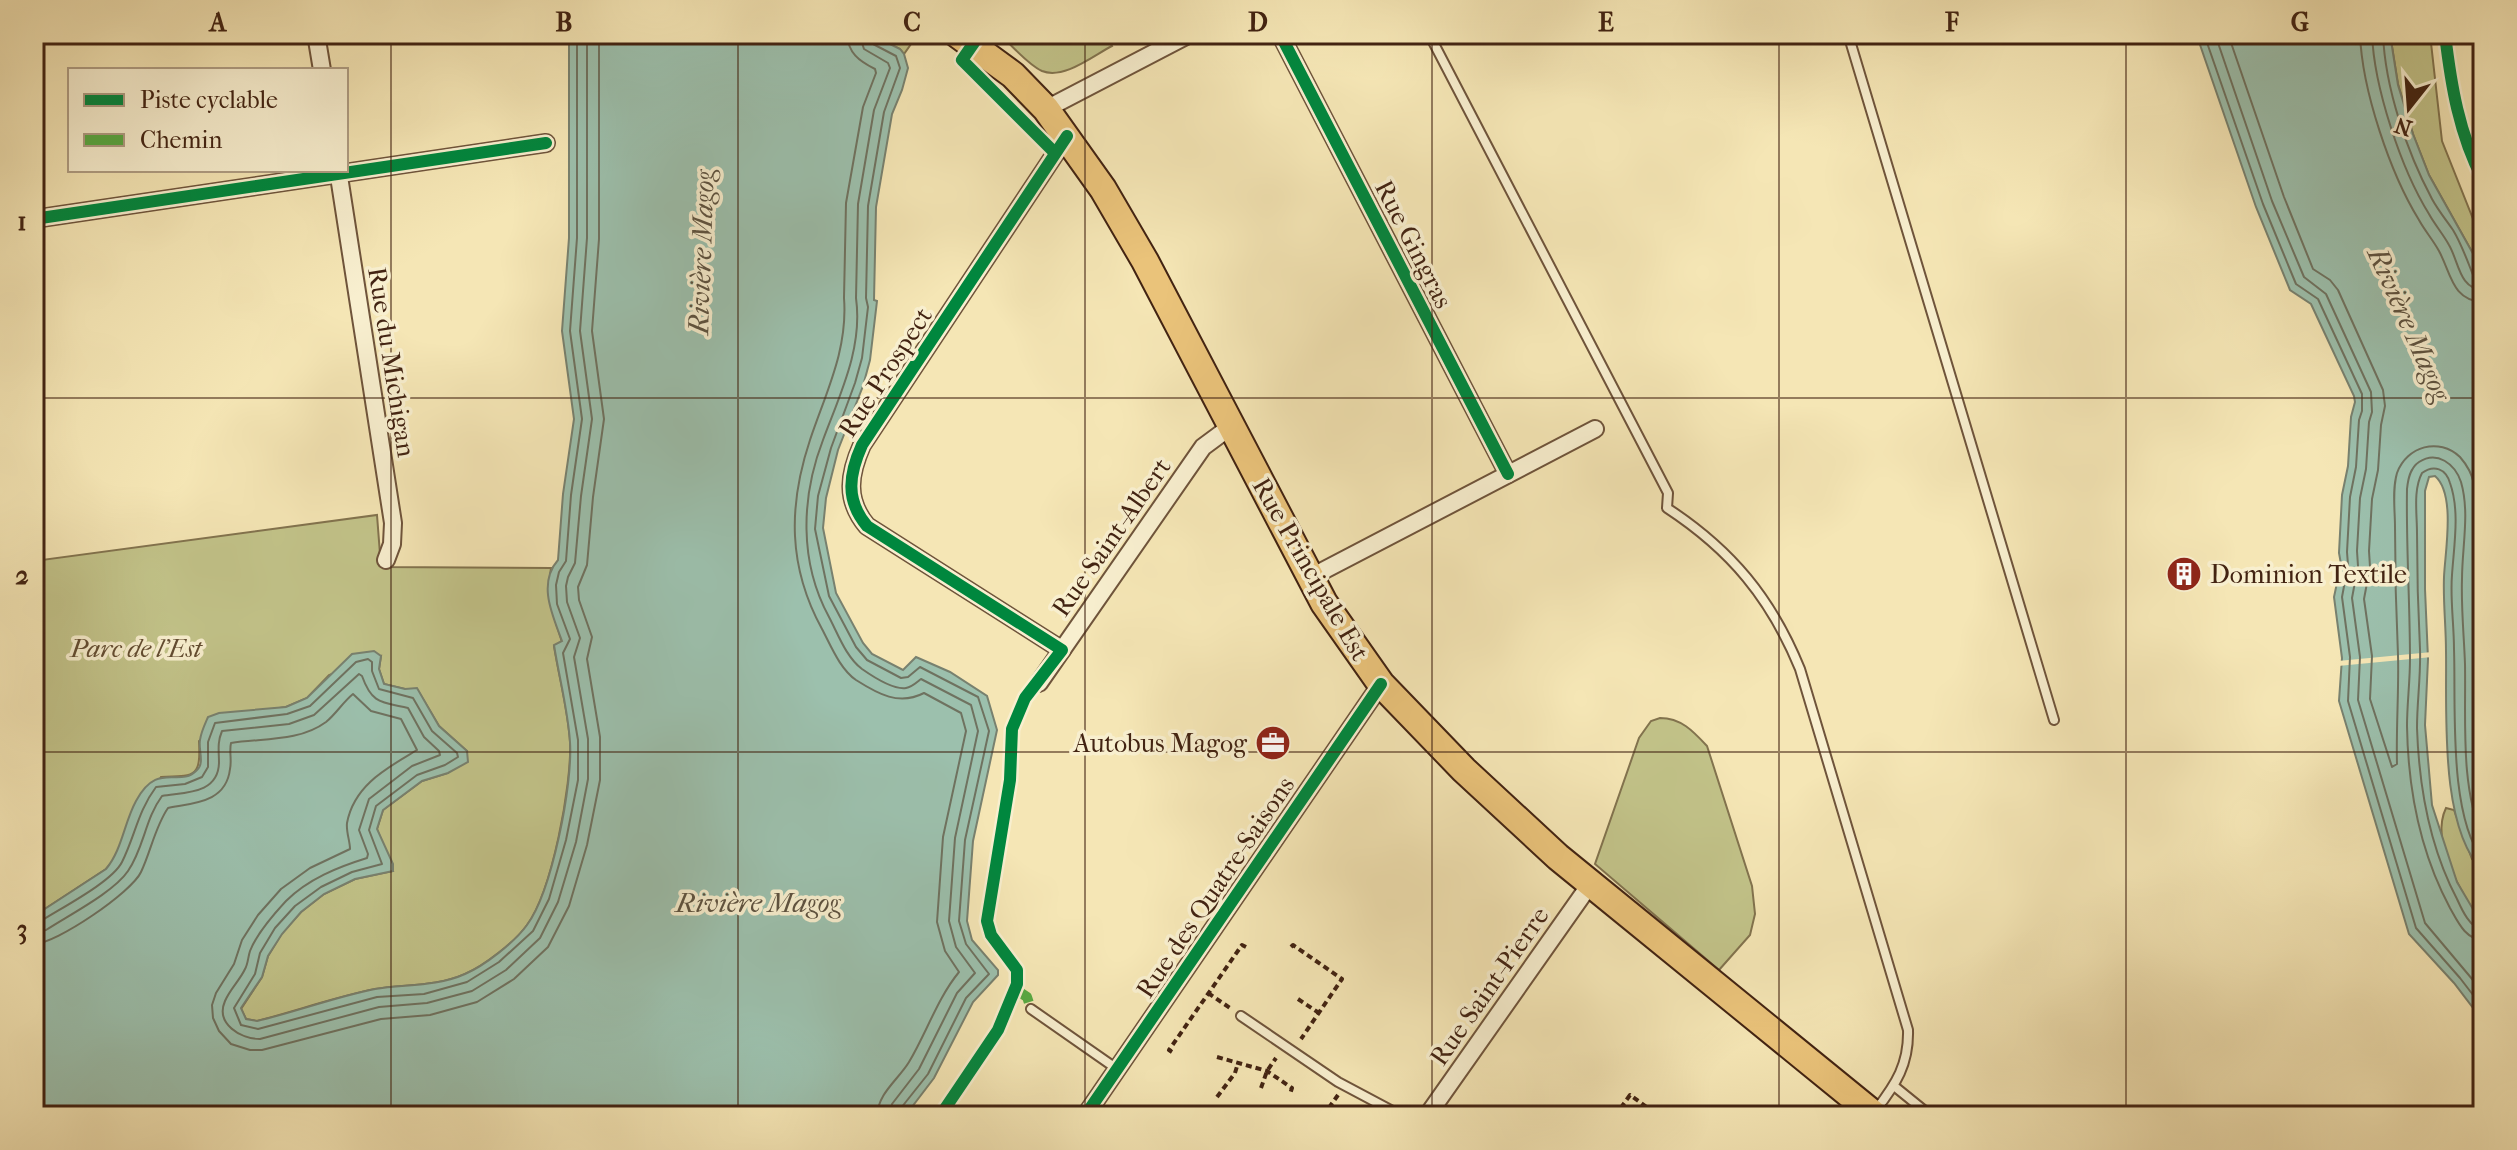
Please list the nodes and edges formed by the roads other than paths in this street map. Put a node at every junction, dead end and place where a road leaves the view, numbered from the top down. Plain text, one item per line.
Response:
1 (316, 34) edge
2 (957, 34) edge
3 (1190, 34) edge
4 (1280, 34) edge
5 (1429, 34) edge
6 (1848, 34) edge
7 (322, 68) edge
8 (1046, 109) junction
9 (1067, 136) junction
10 (546, 143) dead end
11 (348, 171) edge
12 (338, 172) edge
13 (34, 219) edge
14 (1230, 427) junction
15 (1595, 429) dead end
16 (1508, 474) junction
17 (386, 560) dead end
18 (1311, 577) junction
19 (1062, 650) junction
20 (1039, 683) dead end
21 (1381, 684) junction
22 (2054, 720) dead end
23 (1591, 883) junction
24 (1031, 1009) dead end
25 (1241, 1016) road end
26 (1117, 1069) junction
27 (1894, 1086) junction
28 (1873, 1115) edge
29 (1085, 1116) edge
30 (1402, 1116) edge
31 (1427, 1116) edge
32 (1931, 1116) edge

1 - 7 street
2 - 8 main road, Rue Principale Est
3 - 8 street
4 - 16 street, Rue Gingras
5 - 27 lane
6 - 22 lane
8 - 9 main road, Rue Principale Est
9 - 14 main road, Rue Principale Est
9 - 19 street, Rue Prospect
10 - 11 street
12 - 13 street
12 - 17 street, Rue du Michigan
14 - 18 main road, Rue Principale Est
14 - 19 street, Rue Saint-Albert
15 - 16 street
16 - 18 street
18 - 21 main road, Rue Principale Est
19 - 20 street, Rue Saint-Albert
21 - 23 main road, Rue Principale Est
21 - 26 street, Rue des Quatre-Saisons
23 - 28 main road, Rue Principale Est
23 - 31 street, Rue Saint-Pierre
24 - 26 lane
25 - 30 lane
26 - 29 street, Rue des Quatre-Saisons
27 - 28 lane
27 - 32 lane

